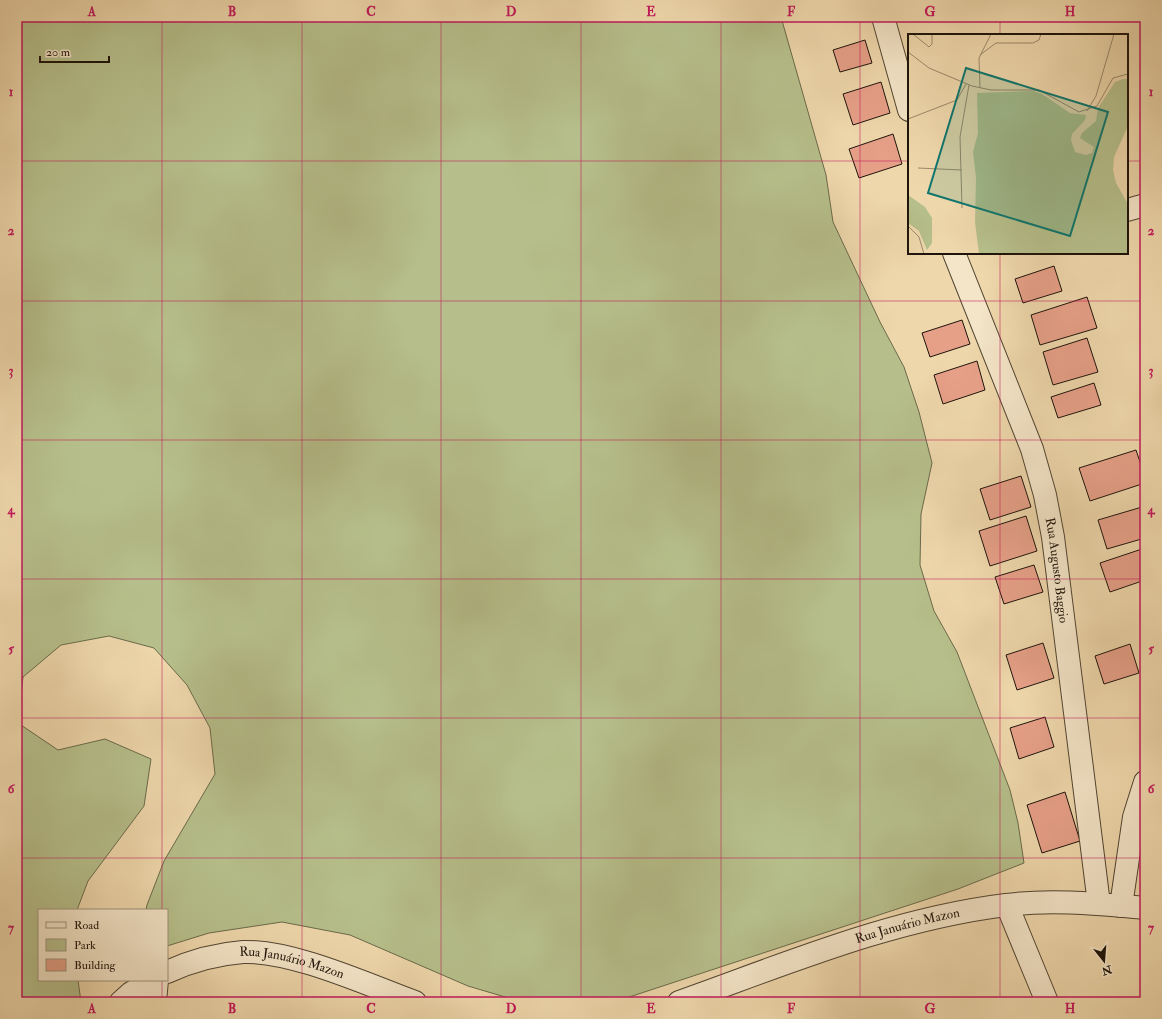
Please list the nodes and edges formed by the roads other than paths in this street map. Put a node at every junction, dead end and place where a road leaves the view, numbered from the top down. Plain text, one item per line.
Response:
1 (883, 17) edge
2 (908, 106) edge
3 (1145, 205) edge
4 (1128, 210) edge
5 (957, 254) edge
6 (1145, 782) edge
7 (1099, 904) junction
8 (1007, 905) junction
9 (1121, 906) junction
10 (1145, 908) edge
11 (168, 972) edge
12 (150, 981) edge
13 (157, 981) edge
14 (121, 1002) edge
15 (155, 1002) edge
16 (415, 1002) edge
17 (679, 1002) edge
18 (1048, 1002) edge

1 - 2 street
3 - 4 street
5 - 7 street, Rua Augusto Baggio
6 - 9 street
7 - 8 street, Rua Januário Mazon
7 - 9 street, Rua Januário Mazon
8 - 17 street, Rua Januário Mazon
8 - 18 street
9 - 10 street, Rua Januário Mazon
11 - 16 street, Rua Januário Mazon
12 - 14 street
13 - 15 street

